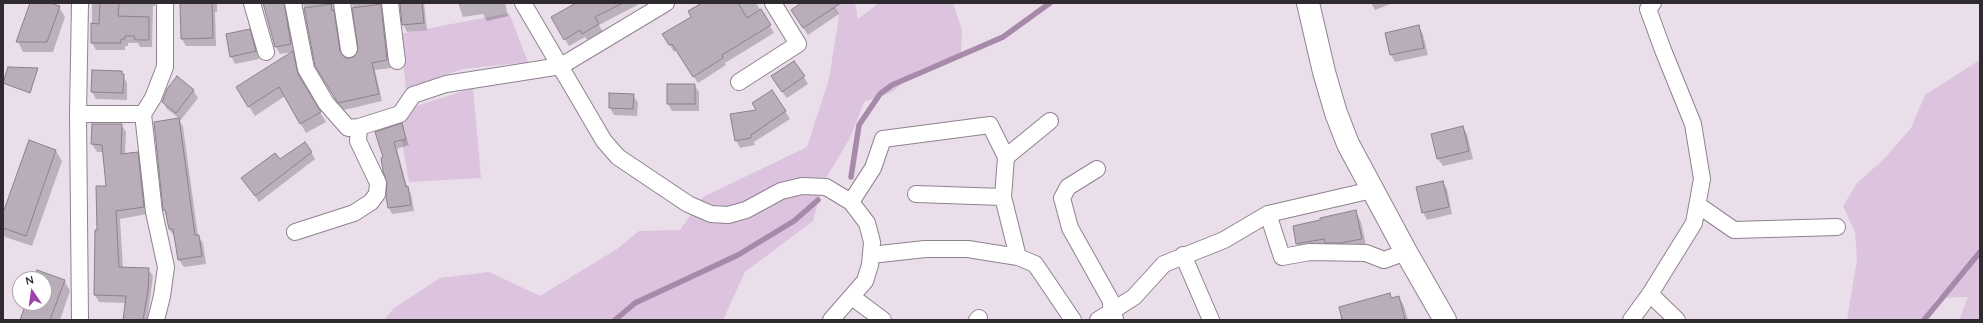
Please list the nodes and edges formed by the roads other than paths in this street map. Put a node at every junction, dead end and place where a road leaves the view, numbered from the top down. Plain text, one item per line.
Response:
1 (80, 3) edge
2 (165, 3) edge
3 (252, 3) edge
4 (293, 3) edge
5 (342, 3) edge
6 (390, 3) edge
7 (666, 3) edge
8 (773, 3) edge
9 (1308, 3) edge
10 (1653, 3) edge
11 (530, 5) edge
12 (349, 49) dead end
13 (266, 52) dead end
14 (397, 60) dead end
15 (561, 66) junction
16 (739, 82) dead end
17 (78, 114) junction
18 (143, 114) junction
19 (1050, 121) dead end
20 (359, 127) junction
21 (1006, 158) junction
22 (1097, 169) dead end
23 (1372, 190) junction
24 (916, 194) dead end
25 (1004, 197) junction
26 (851, 202) junction
27 (1698, 205) junction
28 (1268, 214) junction
29 (1837, 227) dead end
30 (295, 232) dead end
31 (1406, 252) junction
32 (871, 254) junction
33 (1183, 255) junction
34 (1018, 257) junction
35 (1650, 294) junction
36 (852, 297) junction
37 (1108, 317) edge
38 (80, 320) edge
39 (156, 320) edge
40 (831, 320) edge
41 (883, 320) edge
42 (1073, 320) edge
43 (1211, 320) edge
44 (1445, 320) edge
45 (1631, 320) edge
46 (1677, 320) edge

1 - 17 street
2 - 18 street
3 - 13 street
4 - 20 street
5 - 12 street
6 - 14 street
7 - 15 street
8 - 16 street
9 - 23 street
10 - 27 street
11 - 15 street
15 - 20 street
15 - 26 street
17 - 18 street
17 - 38 street
18 - 39 street
19 - 21 street
20 - 30 street
21 - 25 street
21 - 26 street
22 - 37 street
23 - 28 street
23 - 31 street
24 - 25 street
25 - 34 street
26 - 32 street
27 - 29 street
27 - 35 street
28 - 31 street
28 - 33 street
31 - 44 street
32 - 34 street
32 - 36 street
33 - 37 street
33 - 43 street
34 - 42 street
35 - 45 street
35 - 46 street
36 - 40 street
36 - 41 street

